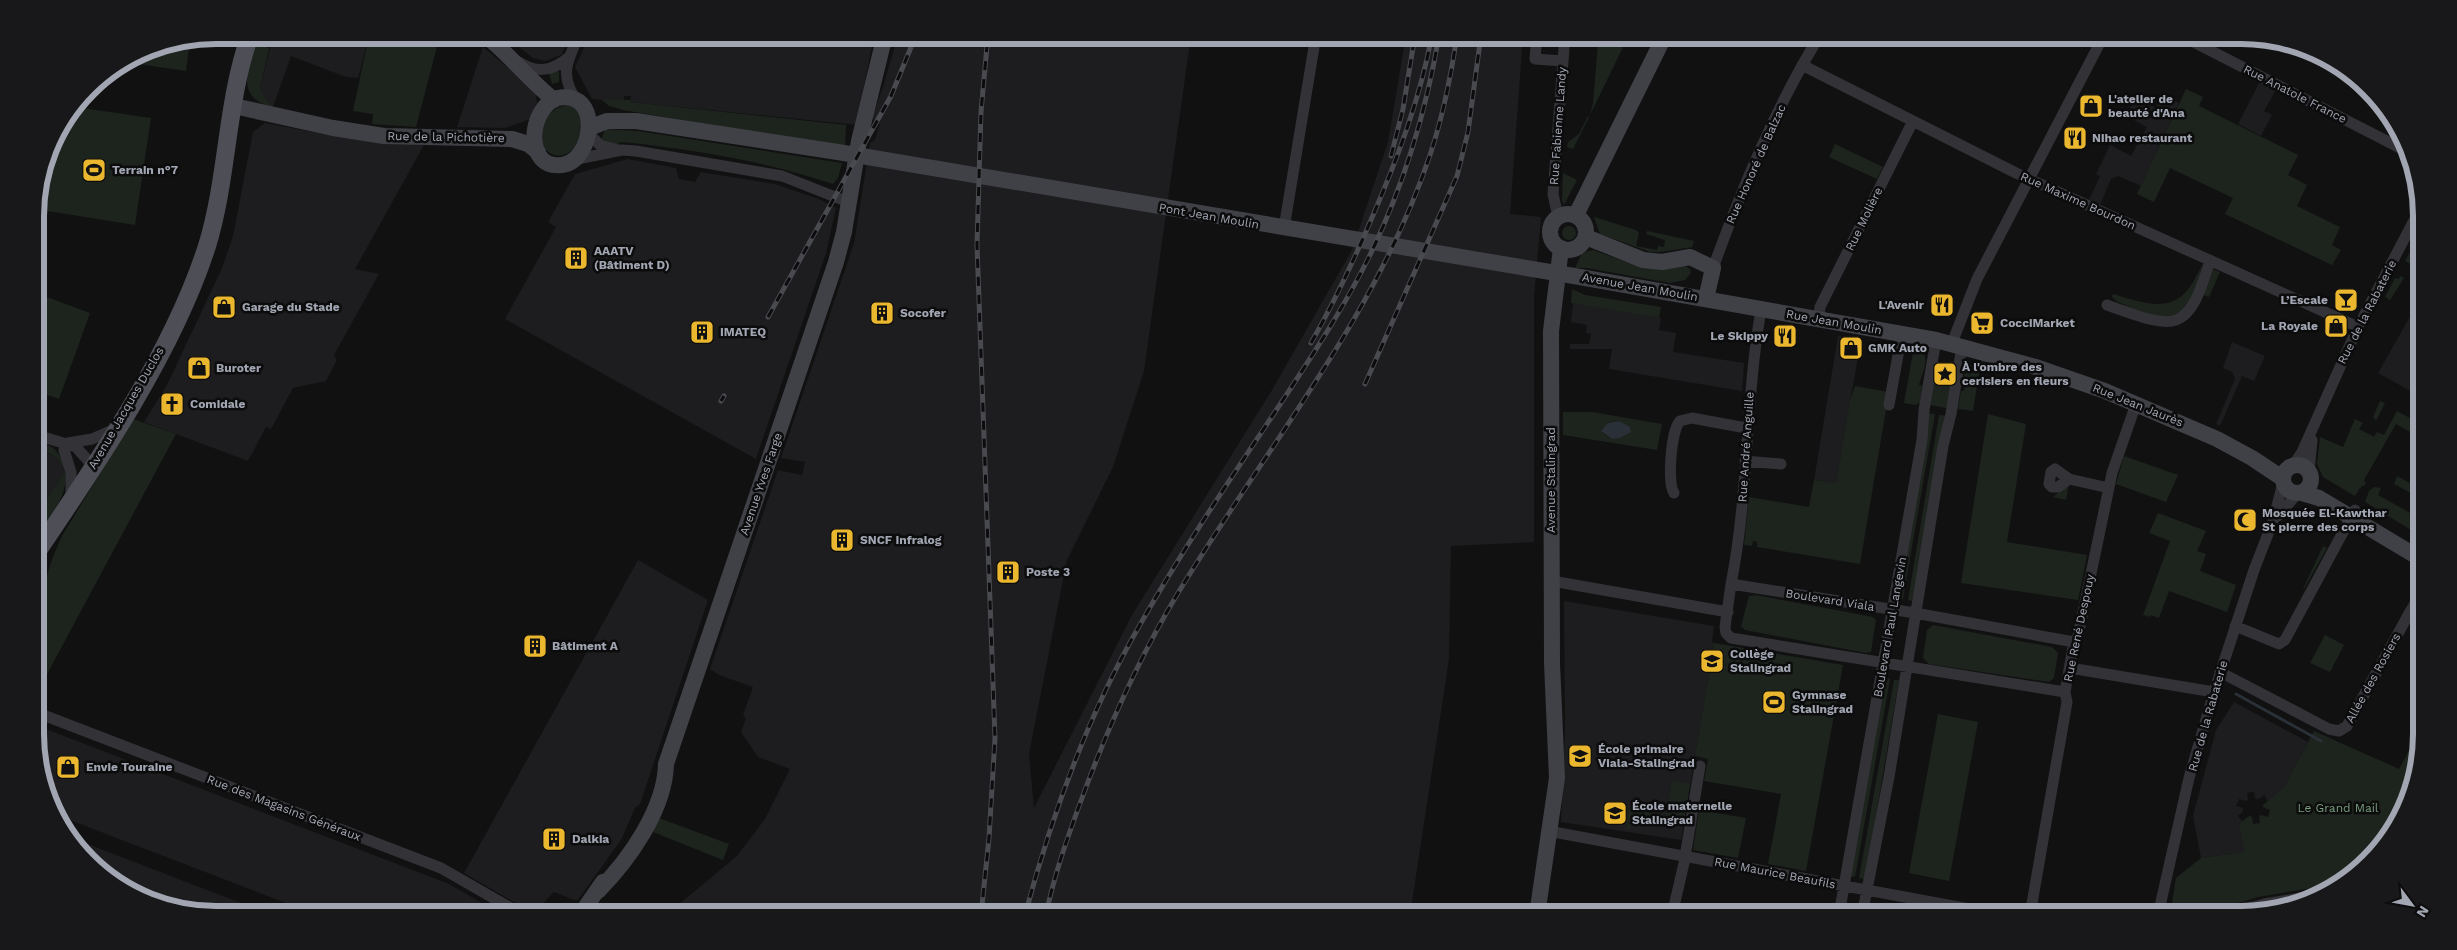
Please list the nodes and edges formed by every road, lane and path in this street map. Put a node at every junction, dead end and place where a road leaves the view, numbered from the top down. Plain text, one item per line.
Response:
1 (248, 44) edge
2 (496, 44) edge
3 (575, 44) edge
4 (884, 44) edge
5 (1314, 44) edge
6 (1537, 44) edge
7 (1564, 44) edge
8 (1661, 44) edge
9 (1815, 44) edge
10 (2099, 44) edge
11 (2198, 44) edge
12 (508, 53) junction
13 (569, 57) junction
14 (1563, 61) junction
15 (1802, 65) junction
16 (565, 70) junction
17 (554, 100) junction
18 (579, 102) junction
19 (234, 106) junction
20 (636, 121) junction
21 (1913, 121) junction
22 (589, 130) junction
23 (2399, 147) edge
24 (622, 150) junction
25 (538, 152) junction
26 (573, 160) junction
27 (2029, 179) junction
28 (848, 202) junction
29 (1576, 215) junction
30 (1558, 217) junction
31 (2413, 222) edge
32 (1284, 228) junction
33 (1586, 237) junction
34 (1560, 248) junction
35 (2210, 260) junction
36 (1714, 268) junction
37 (1574, 276) joint
38 (1706, 299) junction
39 (2107, 305) dead end
40 (1761, 310) junction
41 (1819, 318) junction
42 (2358, 327) junction
43 (1902, 333) junction
44 (1950, 343) junction
45 (2136, 404) junction
46 (1890, 405) dead end
47 (2316, 416) junction
48 (1746, 428) junction
49 (115, 430) junction
50 (44, 437) edge
51 (65, 447) junction
52 (1744, 461) junction
53 (1781, 464) dead end
54 (93, 466) junction
55 (2287, 473) junction
56 (2069, 479) dead end
57 (2305, 485) junction
58 (2109, 488) junction
59 (1674, 493) dead end
60 (71, 500) junction
61 (2353, 513) junction
62 (2273, 521) junction
63 (44, 542) edge
64 (2413, 545) edge
65 (2413, 553) edge
66 (1552, 581) junction
67 (1731, 584) junction
68 (1893, 610) junction
69 (2411, 610) tunnel mouth
70 (1728, 612) junction
71 (1915, 613) junction
72 (2235, 626) junction
73 (2074, 642) junction
74 (1884, 663) junction
75 (1907, 666) junction
76 (2070, 668) junction
77 (2220, 672) junction
78 (2065, 692) junction
79 (2214, 692) junction
80 (44, 715) edge
81 (1700, 766) dead end
82 (1548, 831) junction
83 (1685, 856) junction
84 (1844, 886) junction
85 (1868, 890) junction
86 (2280, 901) edge
87 (2261, 905) edge
88 (507, 906) edge
89 (586, 906) edge
90 (1538, 906) edge
91 (1674, 906) edge
92 (1841, 906) edge
93 (1864, 906) edge
94 (1954, 906) edge
95 (2032, 906) edge
96 (2160, 906) edge

1 - 19 main road, Avenue Jacques Duclos
2 - 12 main road
3 - 13 street
4 - 28 main road, Avenue Yves Farge
5 - 32 street
6 - 14 street
7 - 14 street, Rue Fabienne Landy
8 - 29 main road
9 - 15 street, Rue Honoré de Balzac
10 - 27 street
11 - 23 street, Rue Anatole France
12 - 13 street
12 - 17 main road
13 - 16 street
14 - 30 street, Rue Fabienne Landy
15 - 21 street, Rue Maxime Bourdon
15 - 36 street, Rue Honoré de Balzac
16 - 17 street
16 - 18 street
17 - 18 main road
17 - 25 main road
18 - 20 main road
18 - 22 main road
19 - 25 main road, Rue de la Pichotière
19 - 49 main road, Avenue Jacques Duclos
20 - 22 main road
20 - 32 main road, Pont Jean Moulin
21 - 27 street, Rue Maxime Bourdon
21 - 41 street, Rue Molière
22 - 24 street
22 - 26 main road
24 - 26 street
24 - 28 street
25 - 26 main road
27 - 35 street, Rue Maxime Bourdon
27 - 44 street
28 - 89 main road, Avenue Yves Farge
29 - 30 main road
29 - 33 main road
30 - 34 main road
31 - 42 street, Rue de la Rabaterie
32 - 37 main road, Pont Jean Moulin
33 - 34 main road
33 - 36 main road
34 - 66 main road, Avenue Stalingrad
35 - 39 street
35 - 42 street, Rue Maxime Bourdon
36 - 38 main road, Rue Honoré de Balzac
37 - 38 main road, Avenue Jean Moulin
38 - 40 main road, Rue Jean Moulin
40 - 41 main road, Rue Jean Moulin
40 - 48 street, Rue André Anguille
41 - 43 main road, Rue Jean Moulin
42 - 47 street, Rue de la Rabaterie
43 - 44 main road, Rue Jean Moulin
43 - 46 street
44 - 45 main road, Rue Jean Jaurès
44 - 68 street, Boulevard Paul Langevin
44 - 71 street, Boulevard Paul Langevin
45 - 55 main road, Rue Jean Jaurès
45 - 58 street, Rue René Despouy
47 - 55 street, Rue de la Rabaterie
47 - 57 street, Rue de la Rabaterie
48 - 52 street, Rue André Anguille
48 - 59 street
49 - 51 street
49 - 54 main road, Avenue Jacques Duclos
50 - 51 street
51 - 54 street
51 - 60 street
52 - 53 street
52 - 67 street, Rue André Anguille
54 - 60 main road, Avenue Jacques Duclos
55 - 57 main road
55 - 57 main road
55 - 62 street, Rue de la Rabaterie
56 - 58 street
57 - 61 main road
57 - 62 street, Rue de la Rabaterie
58 - 73 street, Rue René Despouy
60 - 63 main road, Avenue Jacques Duclos
61 - 64 main road
61 - 65 main road
61 - 72 street
62 - 72 street, Rue de la Rabaterie
66 - 70 street
66 - 82 main road, Avenue Stalingrad
67 - 68 street, Boulevard Viala
67 - 70 street
68 - 71 street, Boulevard Viala
68 - 74 street, Boulevard Paul Langevin
69 - 77 street, Allée des Rosiers
70 - 74 street
71 - 73 street, Boulevard Viala
71 - 75 street, Boulevard Paul Langevin
72 - 77 street, Rue de la Rabaterie
73 - 76 street, Rue René Despouy
74 - 75 street
74 - 84 street, Boulevard Paul Langevin
75 - 78 street
75 - 85 street, Boulevard Paul Langevin
76 - 78 street, Rue René Despouy
76 - 79 street
77 - 79 street, Rue de la Rabaterie
78 - 95 street, Rue René Despouy
79 - 96 street, Rue de la Rabaterie
80 - 88 street, Rue des Magasins Généraux
81 - 83 street
82 - 83 street, Rue Maurice Beaufils
82 - 90 main road, Avenue Stalingrad
83 - 84 street, Rue Maurice Beaufils
83 - 91 street
84 - 85 street, Rue Maurice Beaufils
84 - 92 street, Boulevard Paul Langevin
85 - 93 street, Boulevard Paul Langevin
85 - 94 street, Rue Maurice Beaufils
86 - 87 street

